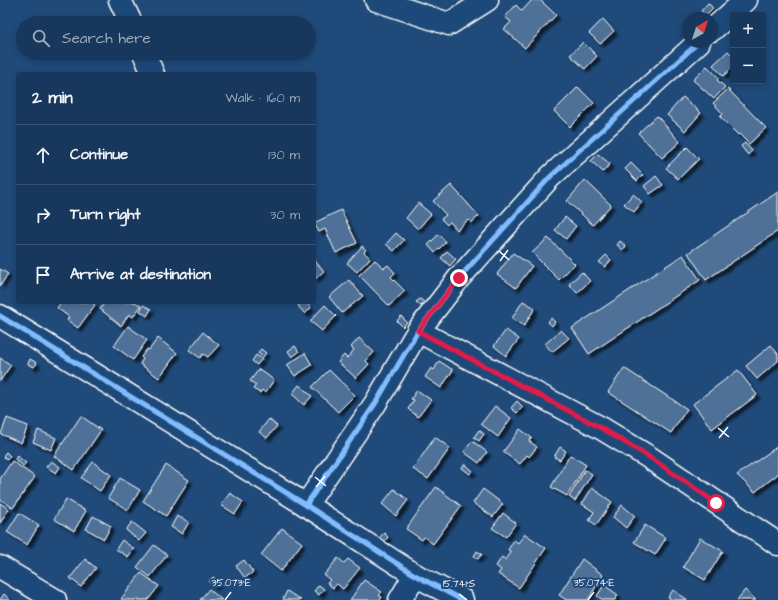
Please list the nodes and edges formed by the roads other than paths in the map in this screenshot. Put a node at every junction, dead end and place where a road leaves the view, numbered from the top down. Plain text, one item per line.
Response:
1 (120, 0) edge
2 (376, 0) edge
3 (487, 0) edge
4 (746, 0) edge
5 (128, 16) edge
6 (718, 25) edge
7 (691, 48) edge
8 (147, 60) edge
9 (153, 72) edge
10 (0, 316) edge
11 (418, 331) junction
12 (306, 505) junction
13 (778, 544) edge
14 (0, 567) edge
15 (416, 575) junction
16 (55, 600) edge
17 (400, 600) edge
18 (462, 600) edge

1 - 5 street
2 - 3 street
4 - 6 street
7 - 11 street
8 - 9 street
10 - 12 street
11 - 12 street
11 - 13 street
12 - 15 street
14 - 16 street
15 - 17 street
15 - 18 street

